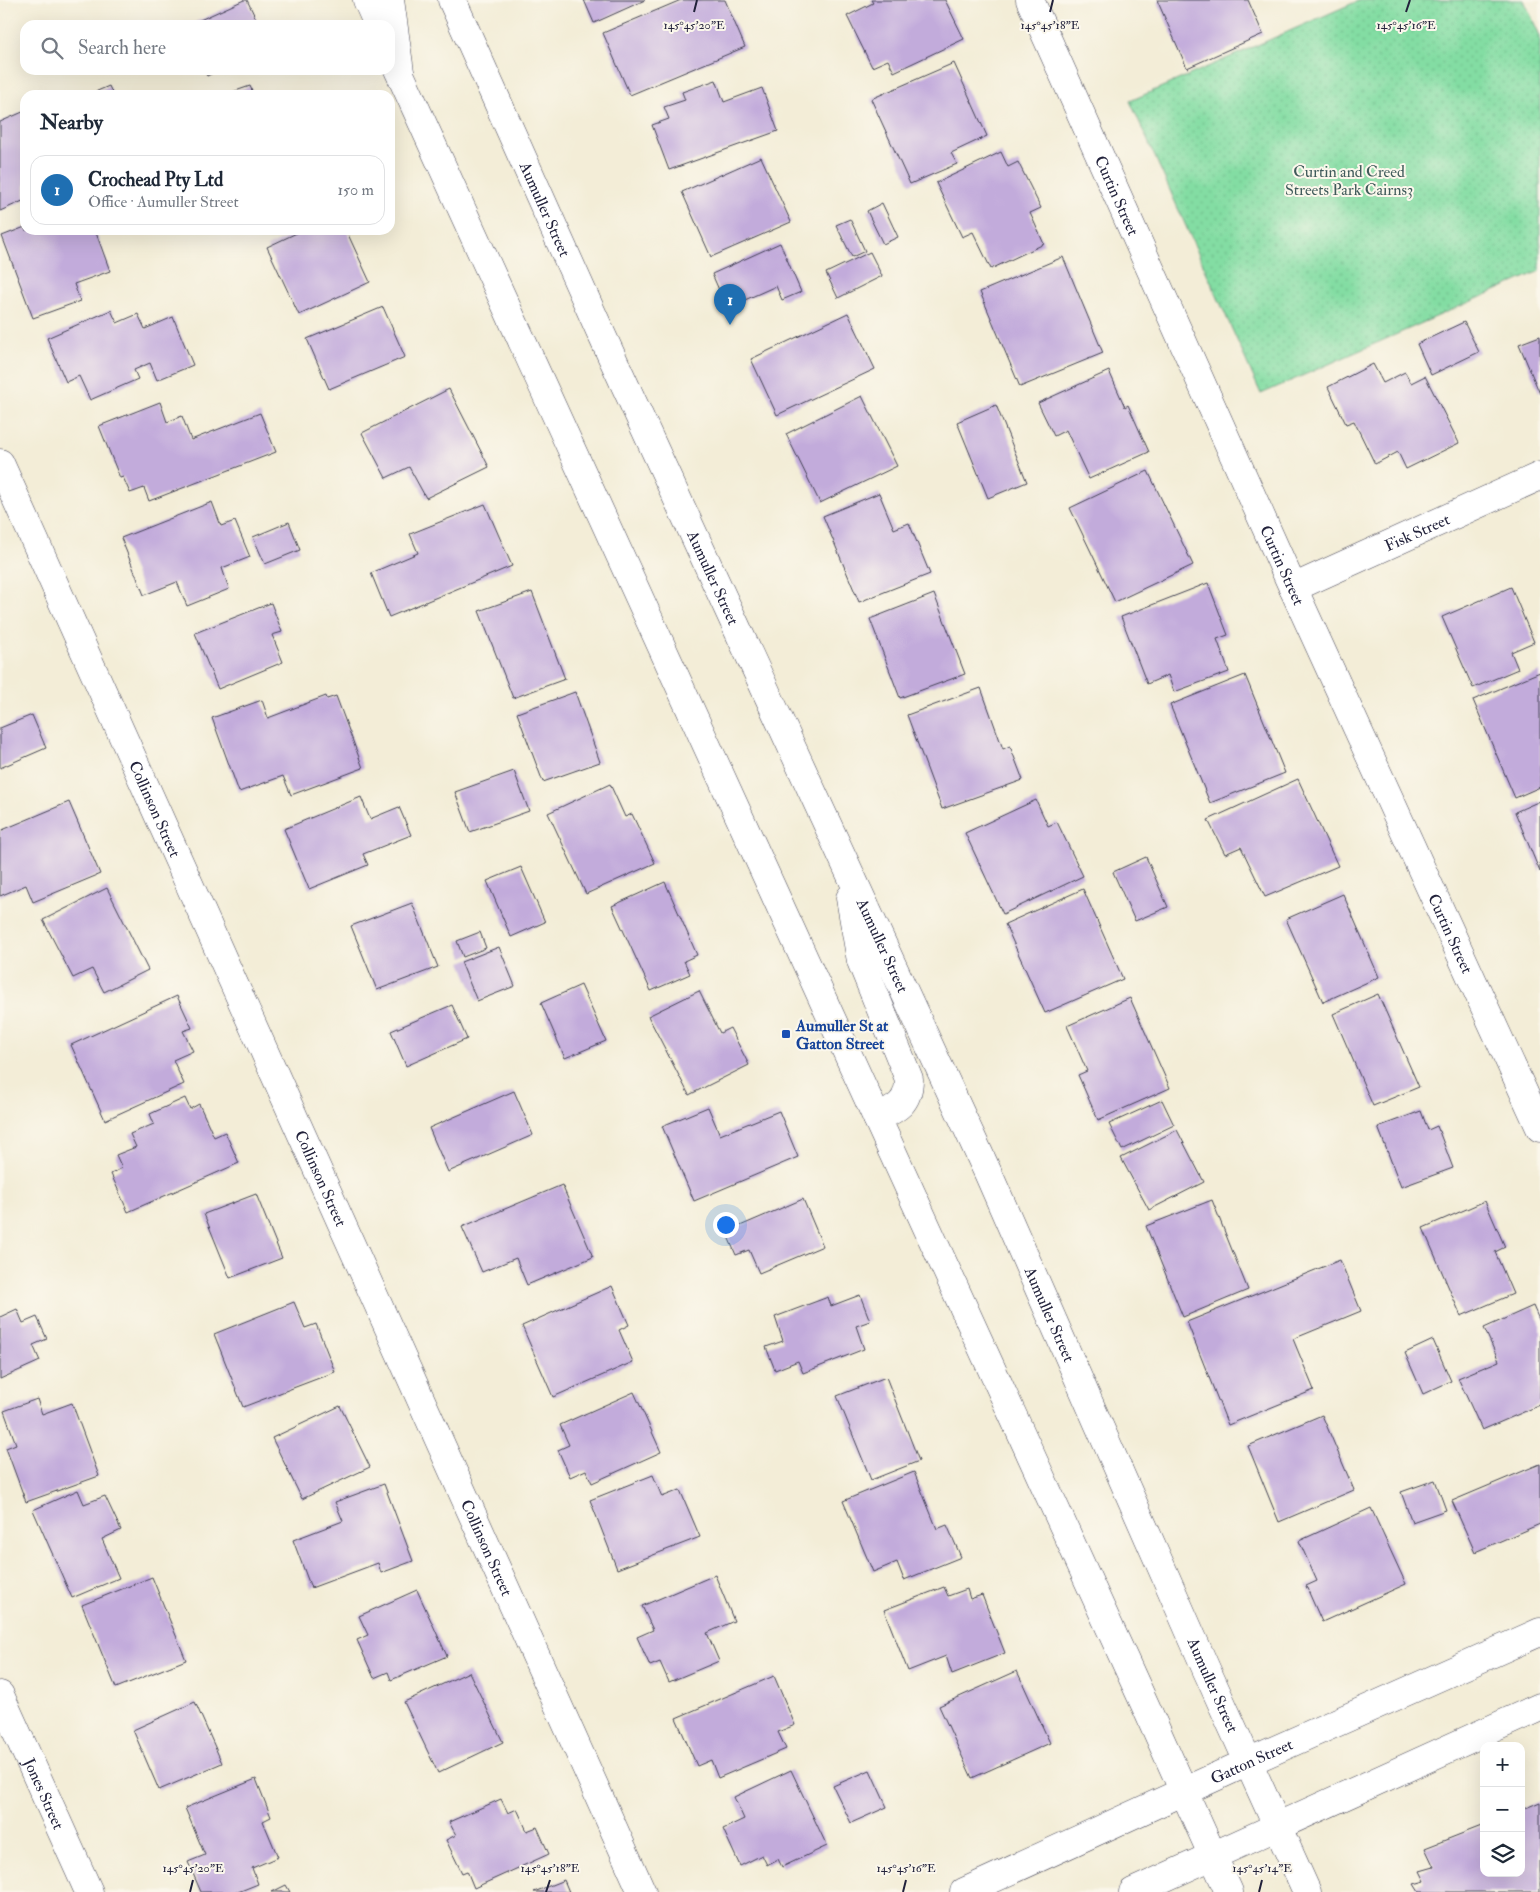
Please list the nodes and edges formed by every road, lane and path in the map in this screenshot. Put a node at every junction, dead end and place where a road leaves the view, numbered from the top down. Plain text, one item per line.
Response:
1 (367, 0) edge
2 (390, 0) edge
3 (452, 0) edge
4 (1030, 0) edge
5 (376, 20) edge
6 (392, 20) edge
7 (395, 64) edge
8 (0, 464) edge
9 (1540, 476) edge
10 (1293, 588) junction
11 (844, 860) junction
12 (877, 1118) junction
13 (1540, 1128) edge
14 (1540, 1632) edge
15 (0, 1695) edge
16 (1540, 1707) edge
17 (1248, 1762) junction
18 (1185, 1792) junction
19 (1278, 1827) junction
20 (1213, 1857) junction
21 (89, 1892) edge
22 (642, 1892) edge
23 (964, 1892) edge
24 (1133, 1892) edge
25 (1229, 1892) edge
26 (1307, 1892) edge

1 - 5 main road
2 - 6 main road
3 - 11 main road, Aumuller Street
4 - 10 main road, Curtin Street
7 - 12 main road
8 - 22 main road, Collinson Street
9 - 10 main road, Fisk Street
10 - 13 main road, Curtin Street
11 - 12 main road
11 - 17 main road, Aumuller Street
12 - 18 main road
14 - 17 main road, Gatton Street
15 - 21 main road, Jones Street
16 - 19 main road
17 - 18 main road, Gatton Street
17 - 19 main road, Aumuller Street
18 - 20 main road
18 - 23 main road, Gatton Street
19 - 20 main road
19 - 26 main road, Aumuller Street
20 - 24 main road
20 - 25 main road

